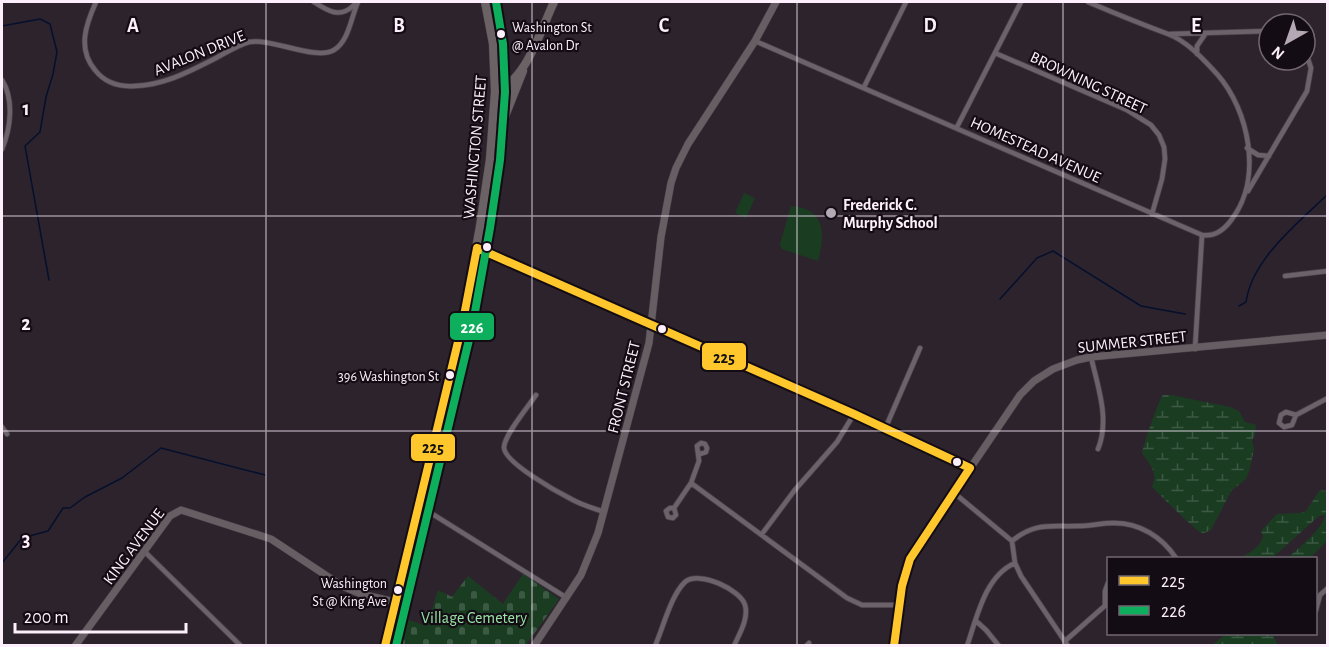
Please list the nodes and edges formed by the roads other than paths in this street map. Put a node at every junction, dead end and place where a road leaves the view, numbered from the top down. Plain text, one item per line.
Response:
1 (96, 2) edge
2 (314, 2) edge
3 (357, 2) edge
4 (485, 2) edge
5 (554, 2) edge
6 (776, 2) edge
7 (906, 2) edge
8 (1021, 2) edge
9 (1088, 2) edge
10 (1257, 31) edge
11 (1206, 33) junction
12 (1168, 34) junction
13 (755, 41) junction
14 (995, 53) junction
15 (1197, 54) junction
16 (523, 68) junction
17 (1310, 72) edge
18 (2, 80) edge
19 (517, 87) junction
20 (864, 87) junction
21 (495, 94) junction
22 (957, 127) junction
23 (1247, 148) junction
24 (2, 149) edge
25 (1269, 156) junction
26 (489, 159) junction
27 (1245, 196) junction
28 (1152, 214) junction
29 (1202, 235) junction
30 (477, 248) junction
31 (1328, 271) edge
32 (1285, 276) dead end
33 (652, 326) junction
34 (1328, 335) edge
35 (920, 348) dead end
36 (1195, 348) junction
37 (1091, 357) junction
38 (536, 395) dead end
39 (1328, 398) edge
40 (854, 414) junction
41 (1296, 414) dead end
42 (2, 427) edge
43 (885, 429) junction
44 (8, 434) dead end
45 (1098, 449) dead end
46 (700, 454) dead end
47 (970, 468) junction
48 (691, 483) junction
49 (953, 492) junction
50 (418, 505) junction
51 (674, 508) dead end
52 (604, 512) junction
53 (762, 534) junction
54 (1012, 541) junction
55 (145, 552) junction
56 (1175, 557) edge
57 (1015, 563) junction
58 (1107, 586) edge
59 (1328, 588) edge
60 (1318, 596) edge
61 (567, 598) junction
62 (395, 602) junction
63 (899, 605) junction
64 (1107, 605) edge
65 (976, 621) junction
66 (1066, 643) edge
67 (78, 644) edge
68 (241, 645) edge
69 (386, 645) edge
70 (534, 645) edge
71 (655, 645) edge
72 (734, 645) edge
73 (894, 645) edge
74 (967, 645) edge
75 (999, 645) edge

1 - 3 street, AVALON DRIVE
2 - 3 street, AVALON DRIVE
4 - 21 main road, WASHINGTON STREET
5 - 16 main road
6 - 13 street, FRONT STREET
7 - 20 street
8 - 14 street
9 - 12 street
10 - 11 street
11 - 12 street
11 - 15 street
12 - 15 street
13 - 20 street, HOMESTEAD AVENUE
13 - 33 street, FRONT STREET
14 - 22 street
14 - 28 street, BROWNING STREET
15 - 23 street
16 - 19 main road
16 - 21 main road
17 - 25 street
18 - 24 street
19 - 21 main road
19 - 26 main road
20 - 22 street, HOMESTEAD AVENUE
21 - 26 main road, WASHINGTON STREET
22 - 28 street, HOMESTEAD AVENUE
23 - 25 street
23 - 27 street
25 - 27 street
26 - 30 main road, WASHINGTON STREET
27 - 29 street
28 - 29 street, HOMESTEAD AVENUE
29 - 36 street
30 - 33 street
30 - 50 main road, WASHINGTON STREET
31 - 32 street
33 - 40 street
33 - 52 street, FRONT STREET
34 - 36 street, SUMMER STREET
35 - 43 street
36 - 37 street, SUMMER STREET
37 - 45 street
37 - 47 street, SUMMER STREET
38 - 52 street
39 - 41 street
40 - 43 street
40 - 53 street
42 - 44 street
43 - 47 street
46 - 48 street
47 - 49 street, SUMMER STREET
48 - 51 street
48 - 53 street
49 - 54 street
49 - 63 street, SUMMER STREET
50 - 61 street
50 - 62 main road, WASHINGTON STREET
52 - 61 street, FRONT STREET
53 - 63 street
54 - 56 street
54 - 57 street
55 - 62 street, KING AVENUE
55 - 67 street, KING AVENUE
55 - 68 street
57 - 65 street
57 - 66 street
58 - 64 street
59 - 60 street
61 - 70 street, FRONT STREET
62 - 69 main road, WASHINGTON STREET
63 - 73 street, SUMMER STREET
64 - 66 street
65 - 74 street
65 - 75 street
71 - 72 street

